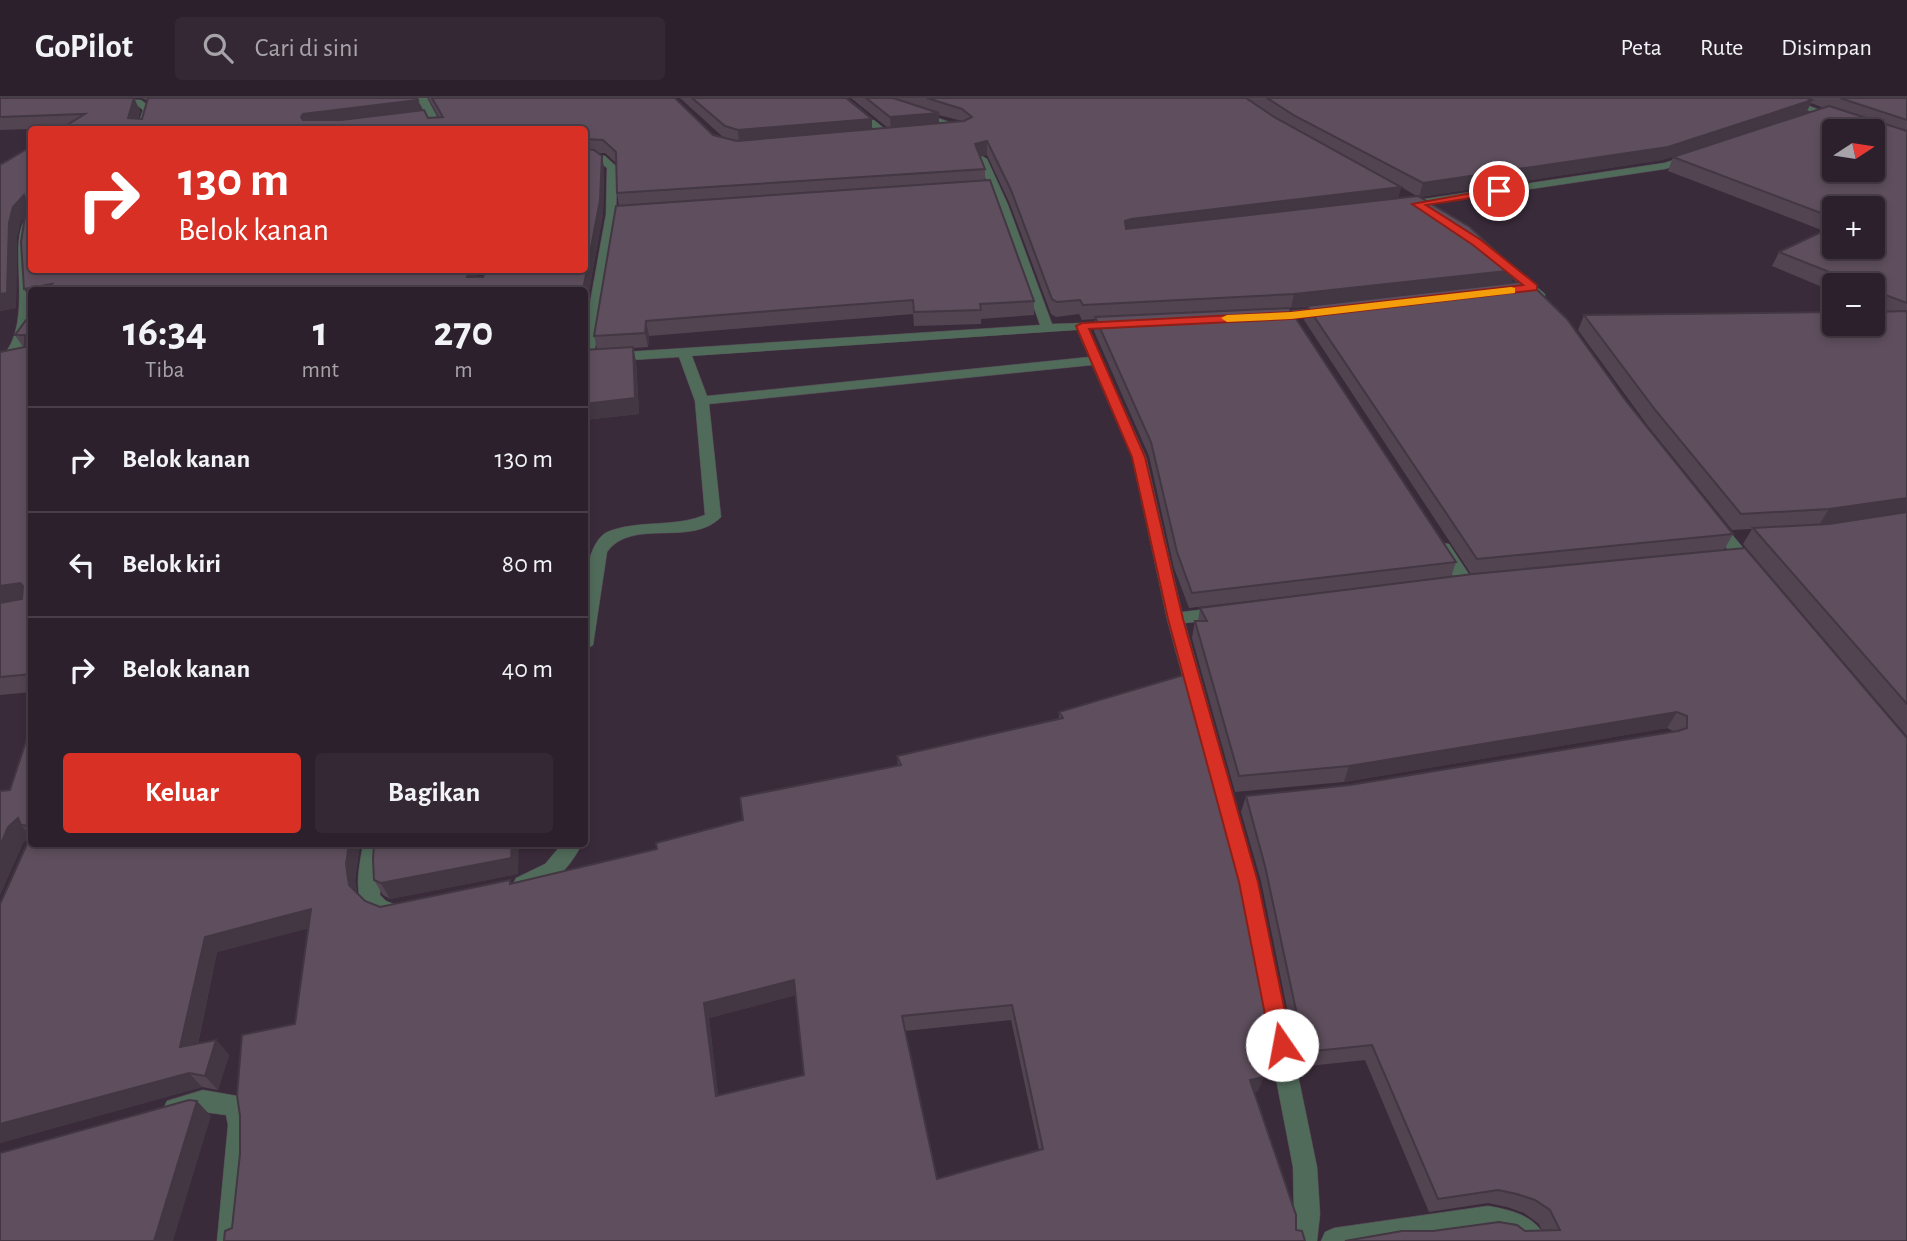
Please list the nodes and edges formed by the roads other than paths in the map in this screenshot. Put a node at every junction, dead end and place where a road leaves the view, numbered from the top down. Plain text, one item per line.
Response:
1 (80, 98) edge
2 (422, 98) edge
3 (841, 98) edge
4 (1779, 98) edge
5 (159, 104) edge
6 (147, 107) junction
7 (905, 110) edge
8 (1823, 113) junction
9 (433, 117) junction
10 (1835, 117) edge
11 (419, 118) edge
12 (1810, 118) edge
13 (143, 126) edge
14 (437, 126) edge
15 (939, 132) edge
16 (901, 135) edge
17 (888, 136) junction
18 (874, 137) edge
19 (1705, 153) edge
20 (588, 157) edge
21 (982, 159) edge
22 (996, 188) junction
23 (983, 189) edge
24 (1393, 191) edge
25 (1416, 204) junction
26 (1389, 207) edge
27 (625, 213) edge
28 (611, 214) junction
29 (1437, 217) edge
30 (28, 219) edge
31 (1486, 250) edge
32 (1533, 288) junction
33 (1506, 291) edge
34 (1551, 308) edge
35 (1345, 310) edge
36 (1264, 317) edge
37 (1047, 327) junction
38 (588, 347) edge
39 (684, 351) junction
40 (28, 356) edge
41 (13, 358) junction
42 (588, 359) edge
43 (1098, 360) junction
44 (0, 366) edge
45 (702, 401) junction
46 (1703, 508) edge
47 (1436, 537) edge
48 (1753, 537) edge
49 (1727, 538) junction
50 (1758, 577) edge
51 (1466, 583) edge
52 (1245, 610) edge
53 (1175, 619) junction
54 (588, 620) edge
55 (373, 847) edge
56 (571, 847) edge
57 (497, 889) edge
58 (403, 908) edge
59 (152, 1115) edge
60 (230, 1241) edge
61 (1304, 1241) edge
62 (1334, 1241) edge
63 (1534, 1241) edge

1 - 6 street
2 - 9 street
3 - 17 street
4 - 8 street
5 - 6 street
6 - 13 street
7 - 15 street
8 - 10 street
8 - 12 street
9 - 11 street
9 - 14 street
16 - 17 street
17 - 18 street
19 - 25 street
20 - 28 street
21 - 22 street
22 - 23 street
22 - 37 street
24 - 25 street
25 - 26 street
25 - 29 street
27 - 28 street
28 - 38 street
30 - 41 street
31 - 32 street
32 - 33 street
32 - 34 street
35 - 36 street
37 - 39 street
37 - 43 street
39 - 42 street
39 - 45 street
40 - 41 street
41 - 44 street
43 - 45 street
43 - 53 street
45 - 54 street
46 - 49 street
47 - 51 street
48 - 49 street
49 - 50 street
52 - 53 street
53 - 61 street
55 - 58 street
56 - 57 street
59 - 60 street
62 - 63 street

